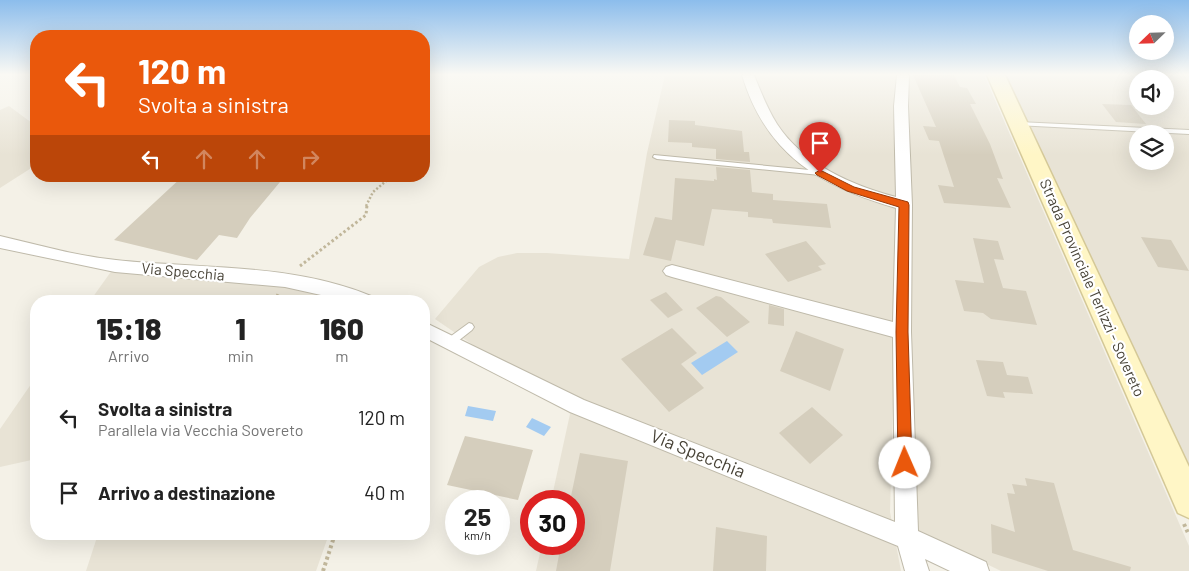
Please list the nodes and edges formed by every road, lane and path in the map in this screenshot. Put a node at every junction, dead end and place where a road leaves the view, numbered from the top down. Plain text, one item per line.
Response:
1 (758, 102) edge
2 (901, 102) edge
3 (1008, 102) edge
4 (1018, 124) junction
5 (1189, 132) edge
6 (656, 157) dead end
7 (820, 173) junction
8 (385, 182) edge
9 (904, 205) junction
10 (0, 242) edge
11 (672, 271) dead end
12 (285, 280) junction
13 (351, 295) edge
14 (469, 327) dead end
15 (430, 332) edge
16 (902, 332) junction
17 (450, 342) junction
18 (1189, 502) edge
19 (907, 538) junction
20 (333, 540) edge
21 (323, 571) edge
22 (917, 571) edge
23 (976, 571) edge

1 - 7 street
2 - 9 street
3 - 4 main road, Strada Provinciale Terlizzi - Sovereto
4 - 5 lane
4 - 18 main road, Strada Provinciale Terlizzi - Sovereto
6 - 7 lane
7 - 9 street
8 - 12 path
9 - 16 street
10 - 12 street, Via Specchia
11 - 16 street
12 - 13 street, Via Specchia
14 - 17 lane
15 - 17 street, Via Specchia
16 - 19 street
17 - 19 street, Via Specchia
19 - 22 street
19 - 23 street, Via Specchia
20 - 21 path

